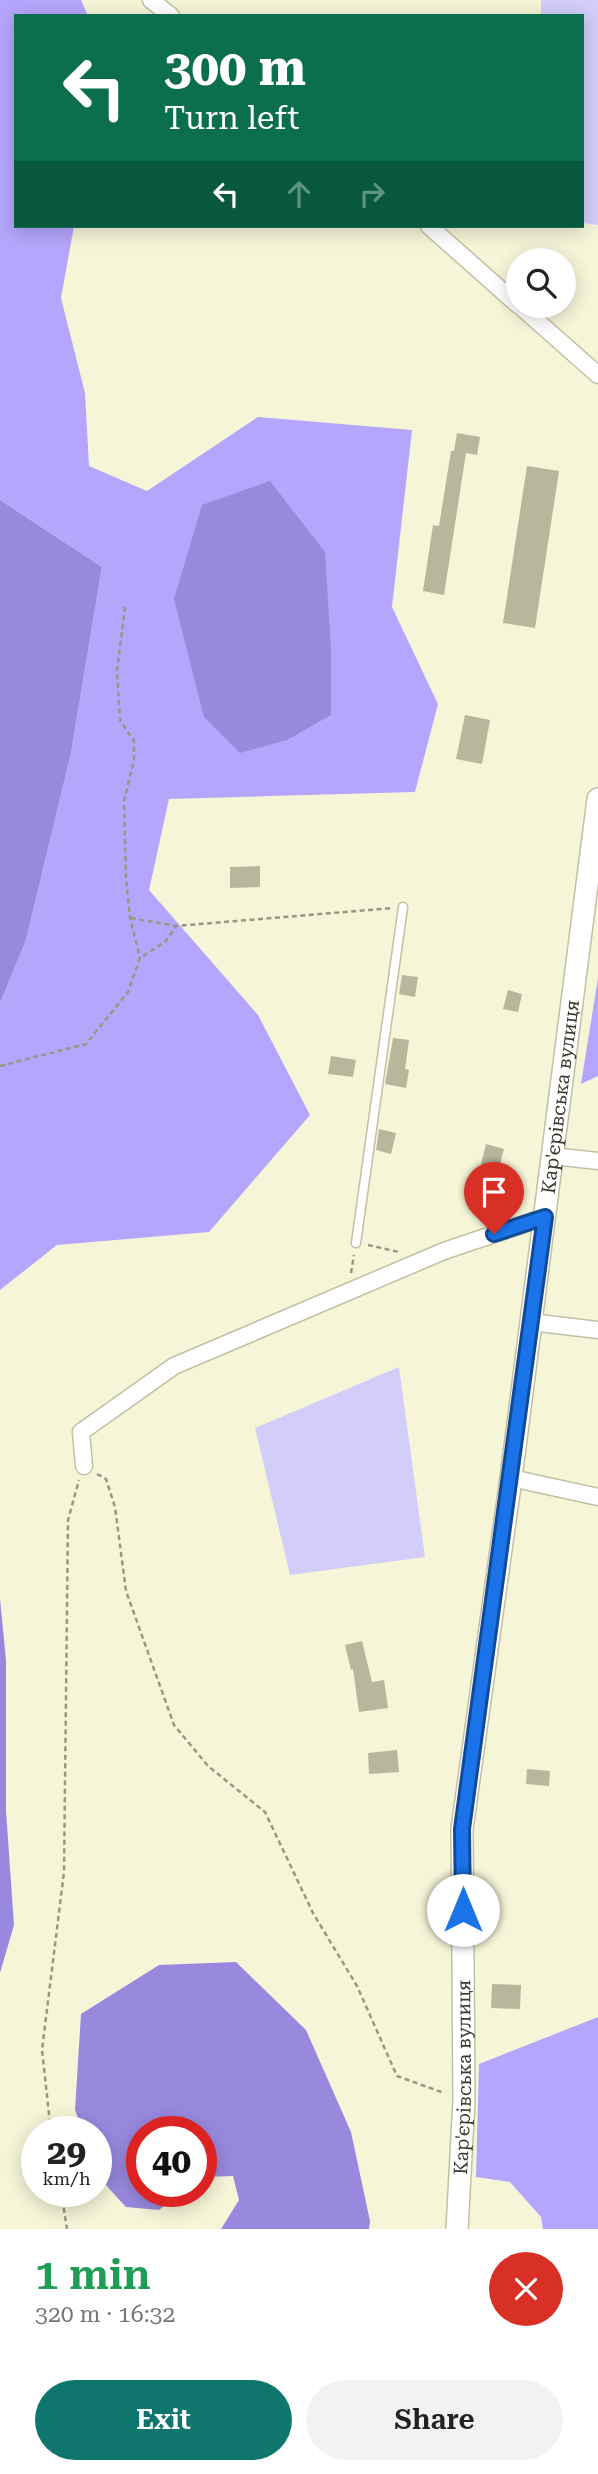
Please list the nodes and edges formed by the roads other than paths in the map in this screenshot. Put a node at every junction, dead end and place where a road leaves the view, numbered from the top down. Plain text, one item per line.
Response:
1 (151, 0) edge
2 (168, 14) edge
3 (431, 228) edge
4 (506, 294) edge
5 (534, 318) edge
6 (598, 375) edge
7 (598, 799) edge
8 (403, 907) road end
9 (553, 1156) junction
10 (598, 1161) edge
11 (545, 1217) junction
12 (356, 1243) road end
13 (531, 1322) junction
14 (598, 1329) edge
15 (83, 1466) road end
16 (510, 1478) junction
17 (598, 1497) edge
18 (457, 2229) edge

1 - 2 street
3 - 4 street
5 - 6 street
7 - 9 street, Кар'єрівська вулиця
8 - 12 lane
9 - 10 street
9 - 11 street, Кар'єрівська вулиця
11 - 13 street, Кар'єрівська вулиця
11 - 15 street
13 - 14 street
13 - 16 street, Кар'єрівська вулиця
16 - 17 street
16 - 18 street, Кар'єрівська вулиця

